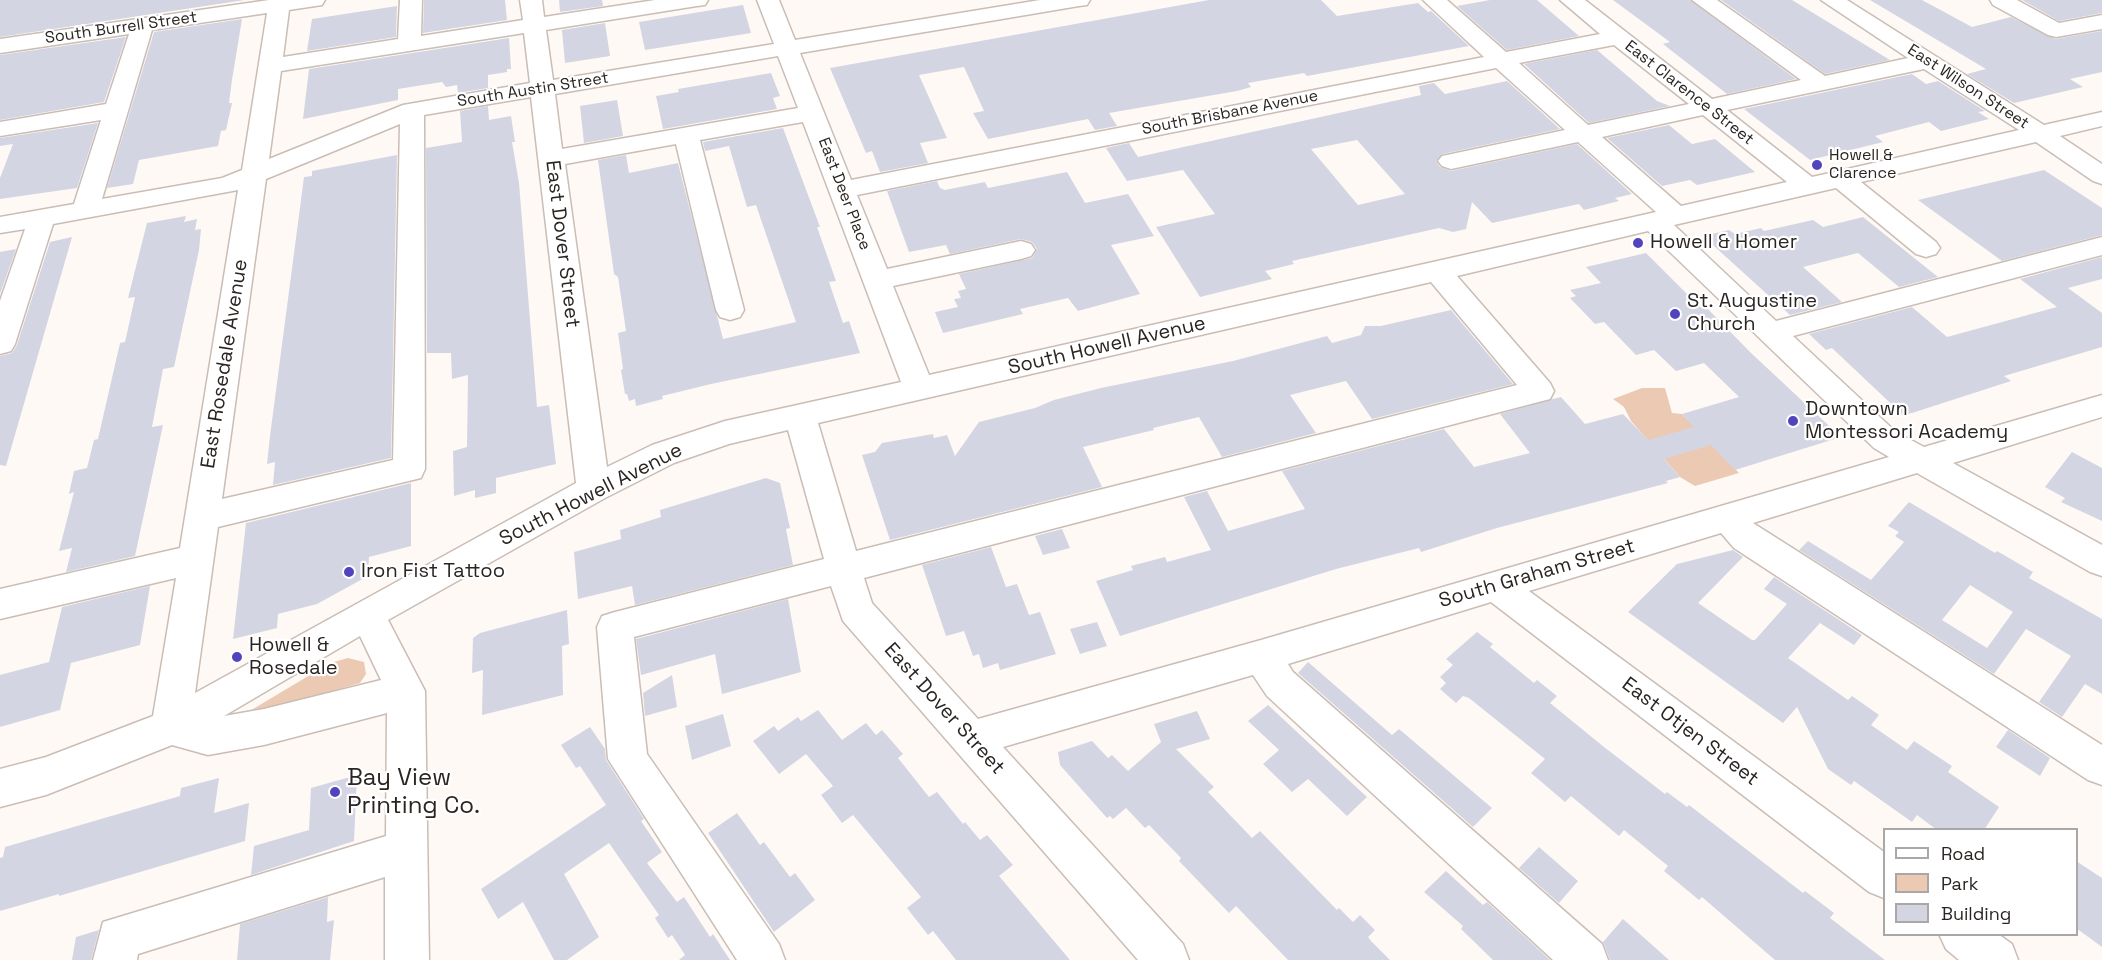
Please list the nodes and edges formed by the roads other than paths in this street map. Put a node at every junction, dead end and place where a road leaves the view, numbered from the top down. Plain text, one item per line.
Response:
1 (314, 0) edge
2 (411, 0) edge
3 (697, 0) edge
4 (768, 0) edge
5 (1079, 0) edge
6 (1434, 0) edge
7 (1571, 0) edge
8 (1703, 0) edge
9 (1832, 0) edge
10 (2001, 0) edge
11 (280, 2) edge
12 (651, 3) edge
13 (533, 12) edge
14 (2102, 22) edge
15 (143, 25) junction
16 (1618, 37) junction
17 (409, 44) junction
18 (0, 46) edge
19 (787, 48) junction
20 (1501, 60) junction
21 (1928, 61) junction
22 (270, 66) junction
23 (1820, 83) junction
24 (542, 89) junction
25 (1707, 106) junction
26 (115, 110) junction
27 (412, 110) junction
28 (812, 113) junction
29 (2102, 119) edge
30 (0, 129) edge
31 (1583, 133) junction
32 (2038, 133) junction
33 (686, 135) junction
34 (551, 159) junction
35 (1451, 161) dead end
36 (254, 174) junction
37 (2102, 176) edge
38 (1840, 178) junction
39 (1808, 186) junction
40 (842, 190) junction
41 (85, 210) junction
42 (42, 218) junction
43 (1664, 219) junction
44 (0, 225) edge
45 (2102, 246) edge
46 (1926, 248) dead end
47 (1021, 250) dead end
48 (1437, 271) junction
49 (877, 280) junction
50 (730, 310) dead end
51 (1771, 332) junction
52 (0, 344) edge
53 (919, 388) junction
54 (2097, 412) edge
55 (800, 416) junction
56 (1921, 460) junction
57 (593, 489) junction
58 (202, 517) junction
59 (1728, 518) junction
60 (196, 559) junction
61 (2102, 562) edge
62 (844, 570) junction
63 (1496, 586) junction
64 (0, 604) edge
65 (367, 614) junction
66 (1261, 656) junction
67 (406, 691) junction
68 (171, 728) junction
69 (970, 738) junction
70 (2102, 767) edge
71 (0, 788) edge
72 (407, 850) junction
73 (1883, 876) edge
74 (1965, 936) edge
75 (116, 960) edge
76 (407, 960) edge
77 (763, 960) edge
78 (1167, 960) edge
79 (1586, 960) edge
80 (1996, 960) edge

1 - 11 street, South Burrell Street
2 - 17 street
3 - 12 street
4 - 19 street, East Deer Place
5 - 19 street, South Austin Street
6 - 20 street
7 - 16 street, East Clarence Street
8 - 23 street
9 - 21 street, East Wilson Street
10 - 14 street
11 - 15 street, South Burrell Street
11 - 22 street, East Rosedale Avenue
12 - 13 street
13 - 17 street
13 - 24 street, East Dover Street
15 - 18 street, South Burrell Street
15 - 26 street
16 - 20 street, South Brisbane Avenue
16 - 25 street, East Clarence Street
17 - 22 street
19 - 24 street, South Austin Street
19 - 28 street, East Deer Place
20 - 31 street
20 - 40 street, South Brisbane Avenue
21 - 23 street
21 - 32 street, East Wilson Street
22 - 36 street, East Rosedale Avenue
23 - 25 street
24 - 27 street, South Austin Street
24 - 34 street, East Dover Street
25 - 31 street
25 - 39 street, East Clarence Street
26 - 30 street
26 - 41 street
27 - 36 street, South Austin Street
27 - 58 street
28 - 33 street
28 - 40 street, East Deer Place
29 - 32 street, South Howell Avenue
31 - 35 street
31 - 43 street
32 - 37 street, East Wilson Street
32 - 38 street, South Howell Avenue
33 - 34 street
33 - 50 street
34 - 57 street, East Dover Street
36 - 41 street, South Austin Street
36 - 58 street, East Rosedale Avenue
38 - 39 street, South Howell Avenue
38 - 46 street
39 - 43 street, South Howell Avenue
40 - 49 street, East Deer Place
41 - 42 street, South Austin Street
42 - 44 street, South Austin Street
42 - 52 street
43 - 48 street, South Howell Avenue
43 - 51 street
45 - 51 street
47 - 49 street
48 - 53 street, South Howell Avenue
48 - 62 street
49 - 53 street, East Deer Place
51 - 56 street
53 - 55 street, South Howell Avenue
54 - 56 street, South Graham Street
55 - 57 street, South Howell Avenue
55 - 62 street, East Dover Street
56 - 59 street, South Graham Street
56 - 61 street
57 - 65 street, South Howell Avenue
58 - 60 street, East Rosedale Avenue
59 - 63 street, South Graham Street
59 - 70 street
60 - 64 street
60 - 68 street, East Rosedale Avenue
62 - 69 street, East Dover Street
62 - 77 street
63 - 66 street, South Graham Street
63 - 73 street, East Otjen Street
65 - 67 street
65 - 68 street, South Howell Avenue
66 - 69 street, South Graham Street
66 - 79 street
67 - 68 street
67 - 72 street
68 - 71 street, South Howell Avenue
69 - 78 street, East Dover Street
72 - 75 street
72 - 76 street
74 - 80 street

